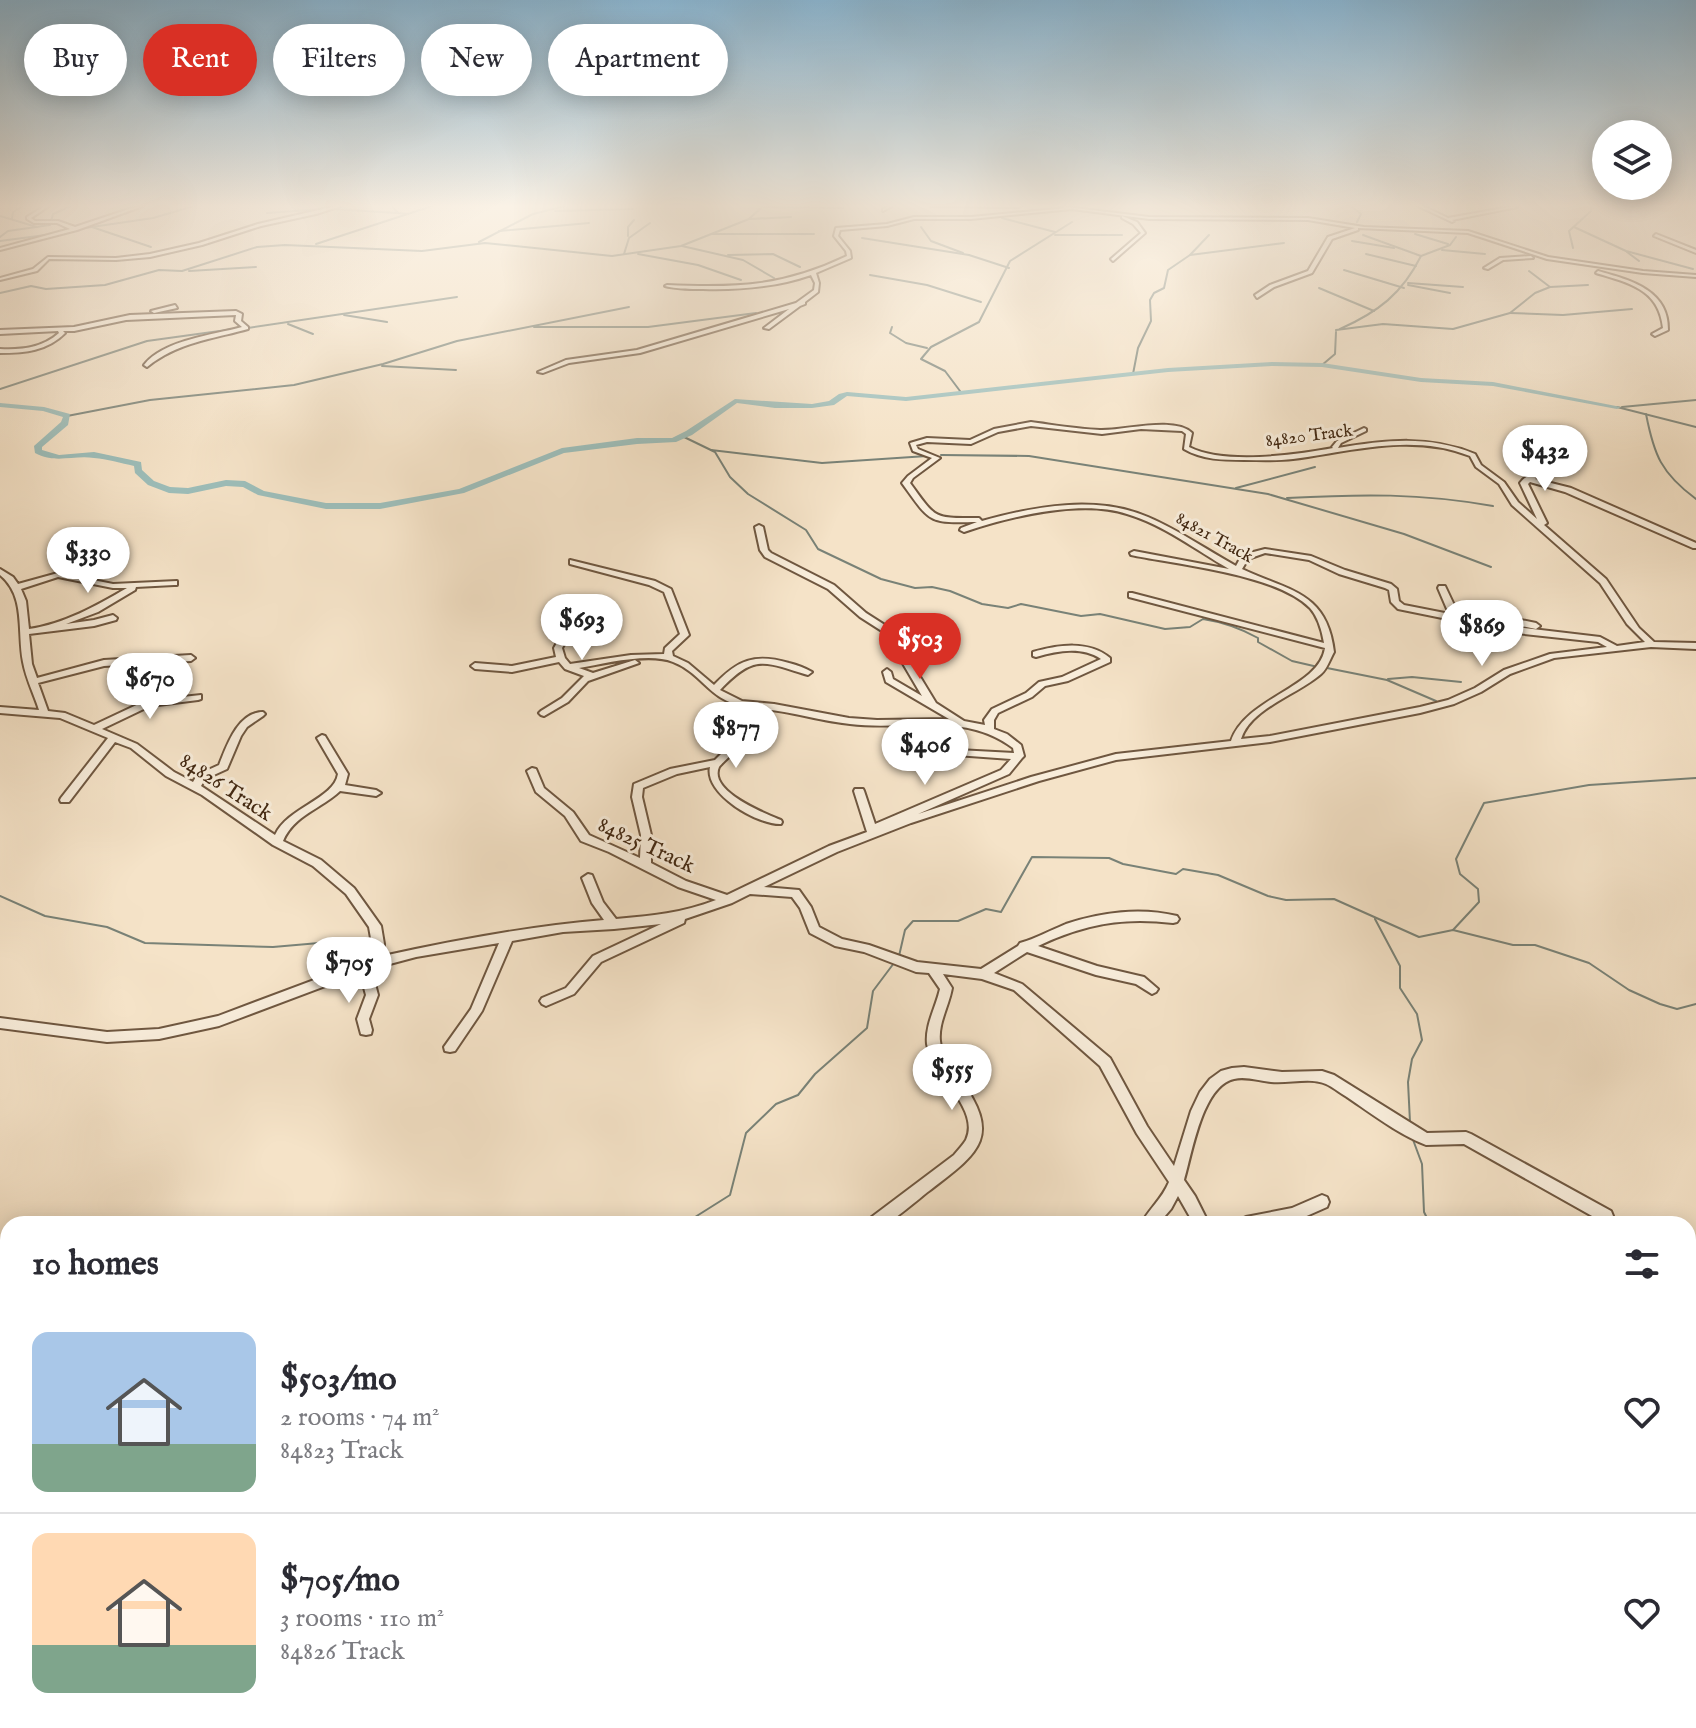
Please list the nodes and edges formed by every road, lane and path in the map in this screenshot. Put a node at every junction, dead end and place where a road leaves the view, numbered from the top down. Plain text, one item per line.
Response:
1 (696, 287) edge
2 (762, 287) edge
3 (817, 287) edge
4 (1271, 287) edge
5 (1637, 287) edge
6 (1257, 296) dead end
7 (803, 303) junction
8 (175, 307) dead end
9 (124, 318) junction
10 (767, 328) dead end
11 (60, 330) junction
12 (0, 332) edge
13 (1655, 334) dead end
14 (0, 351) edge
15 (147, 365) dead end
16 (541, 372) dead end
17 (1364, 430) dead end
18 (1335, 448) junction
19 (1565, 467) dead end
20 (1527, 479) junction
21 (989, 520) junction
22 (759, 527) dead end
23 (1545, 527) junction
24 (964, 530) dead end
25 (1696, 546) edge
26 (1134, 553) dead end
27 (573, 562) dead end
28 (0, 571) edge
29 (1242, 572) junction
30 (174, 583) dead end
31 (136, 586) junction
32 (15, 588) junction
33 (1442, 588) dead end
34 (1132, 595) dead end
35 (1446, 600) junction
36 (1452, 615) junction
37 (113, 618) dead end
38 (51, 627) junction
39 (26, 632) junction
40 (1581, 637) junction
41 (561, 643) dead end
42 (1651, 644) junction
43 (1613, 646) junction
44 (1696, 646) edge
45 (1330, 647) junction
46 (1036, 654) dead end
47 (191, 658) dead end
48 (646, 658) junction
49 (669, 658) junction
50 (561, 659) junction
51 (475, 666) dead end
52 (568, 667) junction
53 (808, 672) dead end
54 (887, 672) dead end
55 (592, 676) junction
56 (34, 681) junction
57 (715, 689) junction
58 (198, 697) dead end
59 (763, 705) junction
60 (932, 705) junction
61 (0, 710) edge
62 (44, 712) junction
63 (544, 713) dead end
64 (260, 714) dead end
65 (964, 725) junction
66 (96, 728) junction
67 (990, 728) junction
68 (113, 738) junction
69 (322, 738) dead end
70 (1235, 743) junction
71 (942, 751) dead end
72 (1018, 752) junction
73 (719, 761) junction
74 (532, 771) dead end
75 (337, 787) junction
76 (195, 788) junction
77 (859, 791) dead end
78 (376, 793) dead end
79 (65, 800) dead end
80 (777, 822) dead end
81 (867, 834) junction
82 (277, 842) junction
83 (645, 864) junction
84 (588, 878) dead end
85 (747, 891) junction
86 (728, 900) junction
87 (691, 914) junction
88 (1173, 919) dead end
89 (614, 925) junction
90 (508, 936) junction
91 (1024, 946) junction
92 (370, 964) junction
93 (933, 970) junction
94 (983, 974) junction
95 (1152, 989) dead end
96 (546, 1001) dead end
97 (0, 1023) edge
98 (366, 1030) dead end
99 (450, 1047) dead end
100 (1177, 1181) junction
101 (1322, 1202) dead end
102 (884, 1216) edge
103 (1156, 1216) edge
104 (1197, 1216) edge
105 (1288, 1216) edge
106 (1606, 1216) dead end

1 - 2 street
3 - 7 street
4 - 6 street
5 - 13 street
7 - 10 street
7 - 16 street
8 - 9 street
9 - 11 street
9 - 15 street
11 - 12 street
11 - 14 street
17 - 18 street
18 - 21 street, 84820 Track
18 - 23 street, 84820 Track
19 - 20 street
20 - 23 street
20 - 25 street
21 - 24 street, 84821 Track
21 - 29 street, 84821 Track
22 - 60 street
23 - 42 street, 84820 Track
26 - 29 street
27 - 49 street
28 - 32 street
29 - 36 street
29 - 45 street, 84821 Track
30 - 31 street
31 - 32 street
31 - 38 street
32 - 39 street
33 - 35 street
34 - 45 street
35 - 36 street
35 - 40 street
36 - 40 street
37 - 38 street
38 - 39 street
39 - 56 street
40 - 43 street
41 - 50 street
42 - 43 street
42 - 44 street
43 - 70 street
45 - 70 street
46 - 67 street
47 - 56 street
48 - 49 street
48 - 52 street
48 - 55 street
49 - 57 street
50 - 51 street
50 - 52 street
52 - 55 street
53 - 57 street
54 - 60 street
55 - 63 street
56 - 62 street
57 - 59 street
58 - 66 street
59 - 65 street
59 - 73 street
60 - 65 street
61 - 62 street, 84826 Track
62 - 66 street, 84826 Track
64 - 76 street
65 - 67 street
66 - 68 street, 84826 Track
67 - 72 street
68 - 76 street, 84826 Track
68 - 79 street
69 - 75 street
70 - 81 street
71 - 72 street
72 - 81 street
73 - 80 street
73 - 83 street
74 - 83 street, 84825 Track
75 - 78 street
75 - 82 street
76 - 82 street, 84826 Track
77 - 81 street
81 - 85 street
82 - 92 street, 84826 Track
83 - 86 street, 84825 Track
84 - 89 street
85 - 86 street
85 - 93 street
86 - 87 street
87 - 89 street
87 - 96 street
88 - 91 street
89 - 90 street
90 - 92 street
90 - 99 street
91 - 94 street
91 - 95 street
92 - 97 street
92 - 98 street, 84826 Track
93 - 94 street
93 - 102 street
94 - 100 street
100 - 103 street
100 - 104 street
100 - 106 street
101 - 105 street

